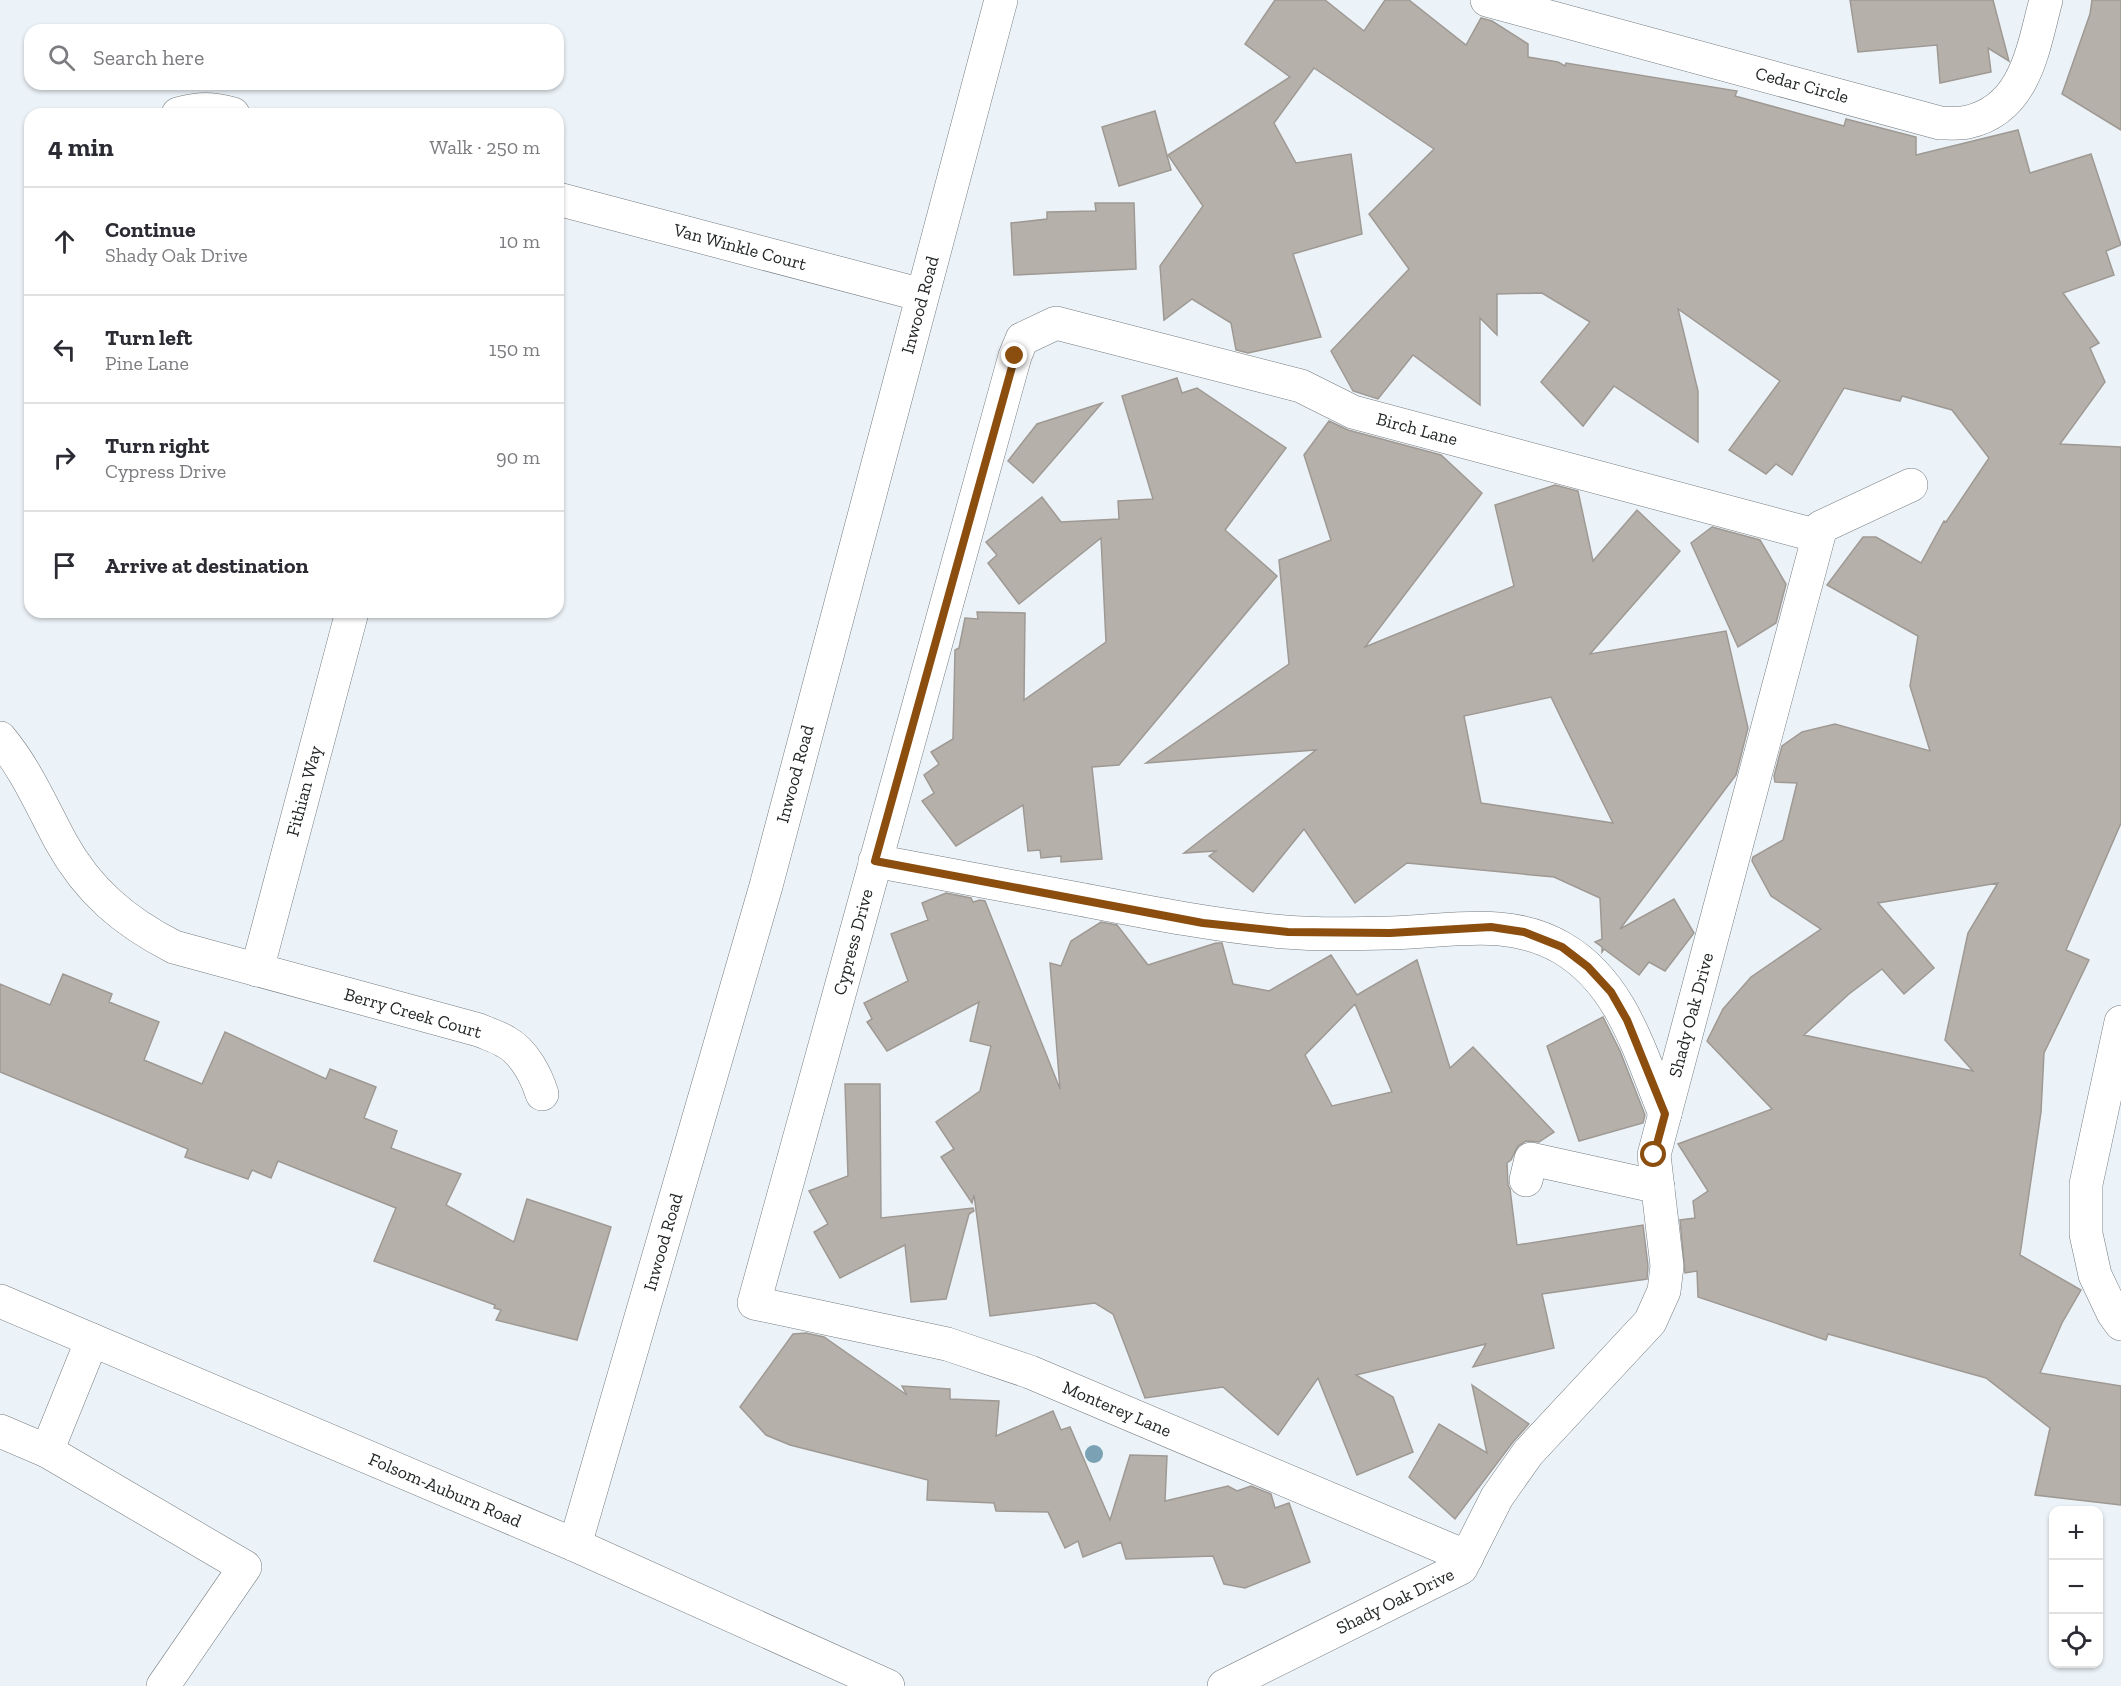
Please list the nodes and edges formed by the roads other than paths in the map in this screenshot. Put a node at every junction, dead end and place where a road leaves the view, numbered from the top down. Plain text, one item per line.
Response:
1 (1002, 0) edge
2 (1487, 0) edge
3 (2046, 0) edge
4 (564, 201) edge
5 (922, 296) junction
6 (1022, 339) joint
7 (1911, 485) dead end
8 (1818, 536) junction
9 (350, 618) edge
10 (0, 738) edge
11 (875, 861) junction
12 (257, 970) junction
13 (2121, 1022) edge
14 (542, 1094) dead end
15 (1665, 1114) junction
16 (1526, 1180) dead end
17 (1658, 1186) junction
18 (0, 1301) edge
19 (754, 1303) joint
20 (2121, 1324) edge
21 (92, 1340) junction
22 (0, 1431) edge
23 (47, 1450) junction
24 (575, 1545) junction
25 (1467, 1557) junction
26 (163, 1686) edge
27 (888, 1686) edge
28 (1224, 1686) edge

1 - 5 street, Inwood Road
2 - 3 street, Cedar Circle
4 - 5 street, Van Winkle Court
5 - 24 street, Inwood Road
6 - 8 street, Birch Lane
6 - 11 street, Cypress Drive
7 - 8 street
8 - 15 street, Shady Oak Drive
9 - 12 street, Fithian Way
10 - 12 street, Berry Creek Court
11 - 15 street
11 - 19 street, Cypress Drive
12 - 14 street, Berry Creek Court
13 - 20 street
15 - 17 street, Shady Oak Drive
16 - 17 street
17 - 25 street, Shady Oak Drive
18 - 21 street, Folsom-Auburn Road
19 - 25 street, Monterey Lane
21 - 23 street
21 - 24 street, Folsom-Auburn Road
22 - 23 street
23 - 26 street
24 - 27 street, Folsom-Auburn Road
25 - 28 street, Shady Oak Drive

